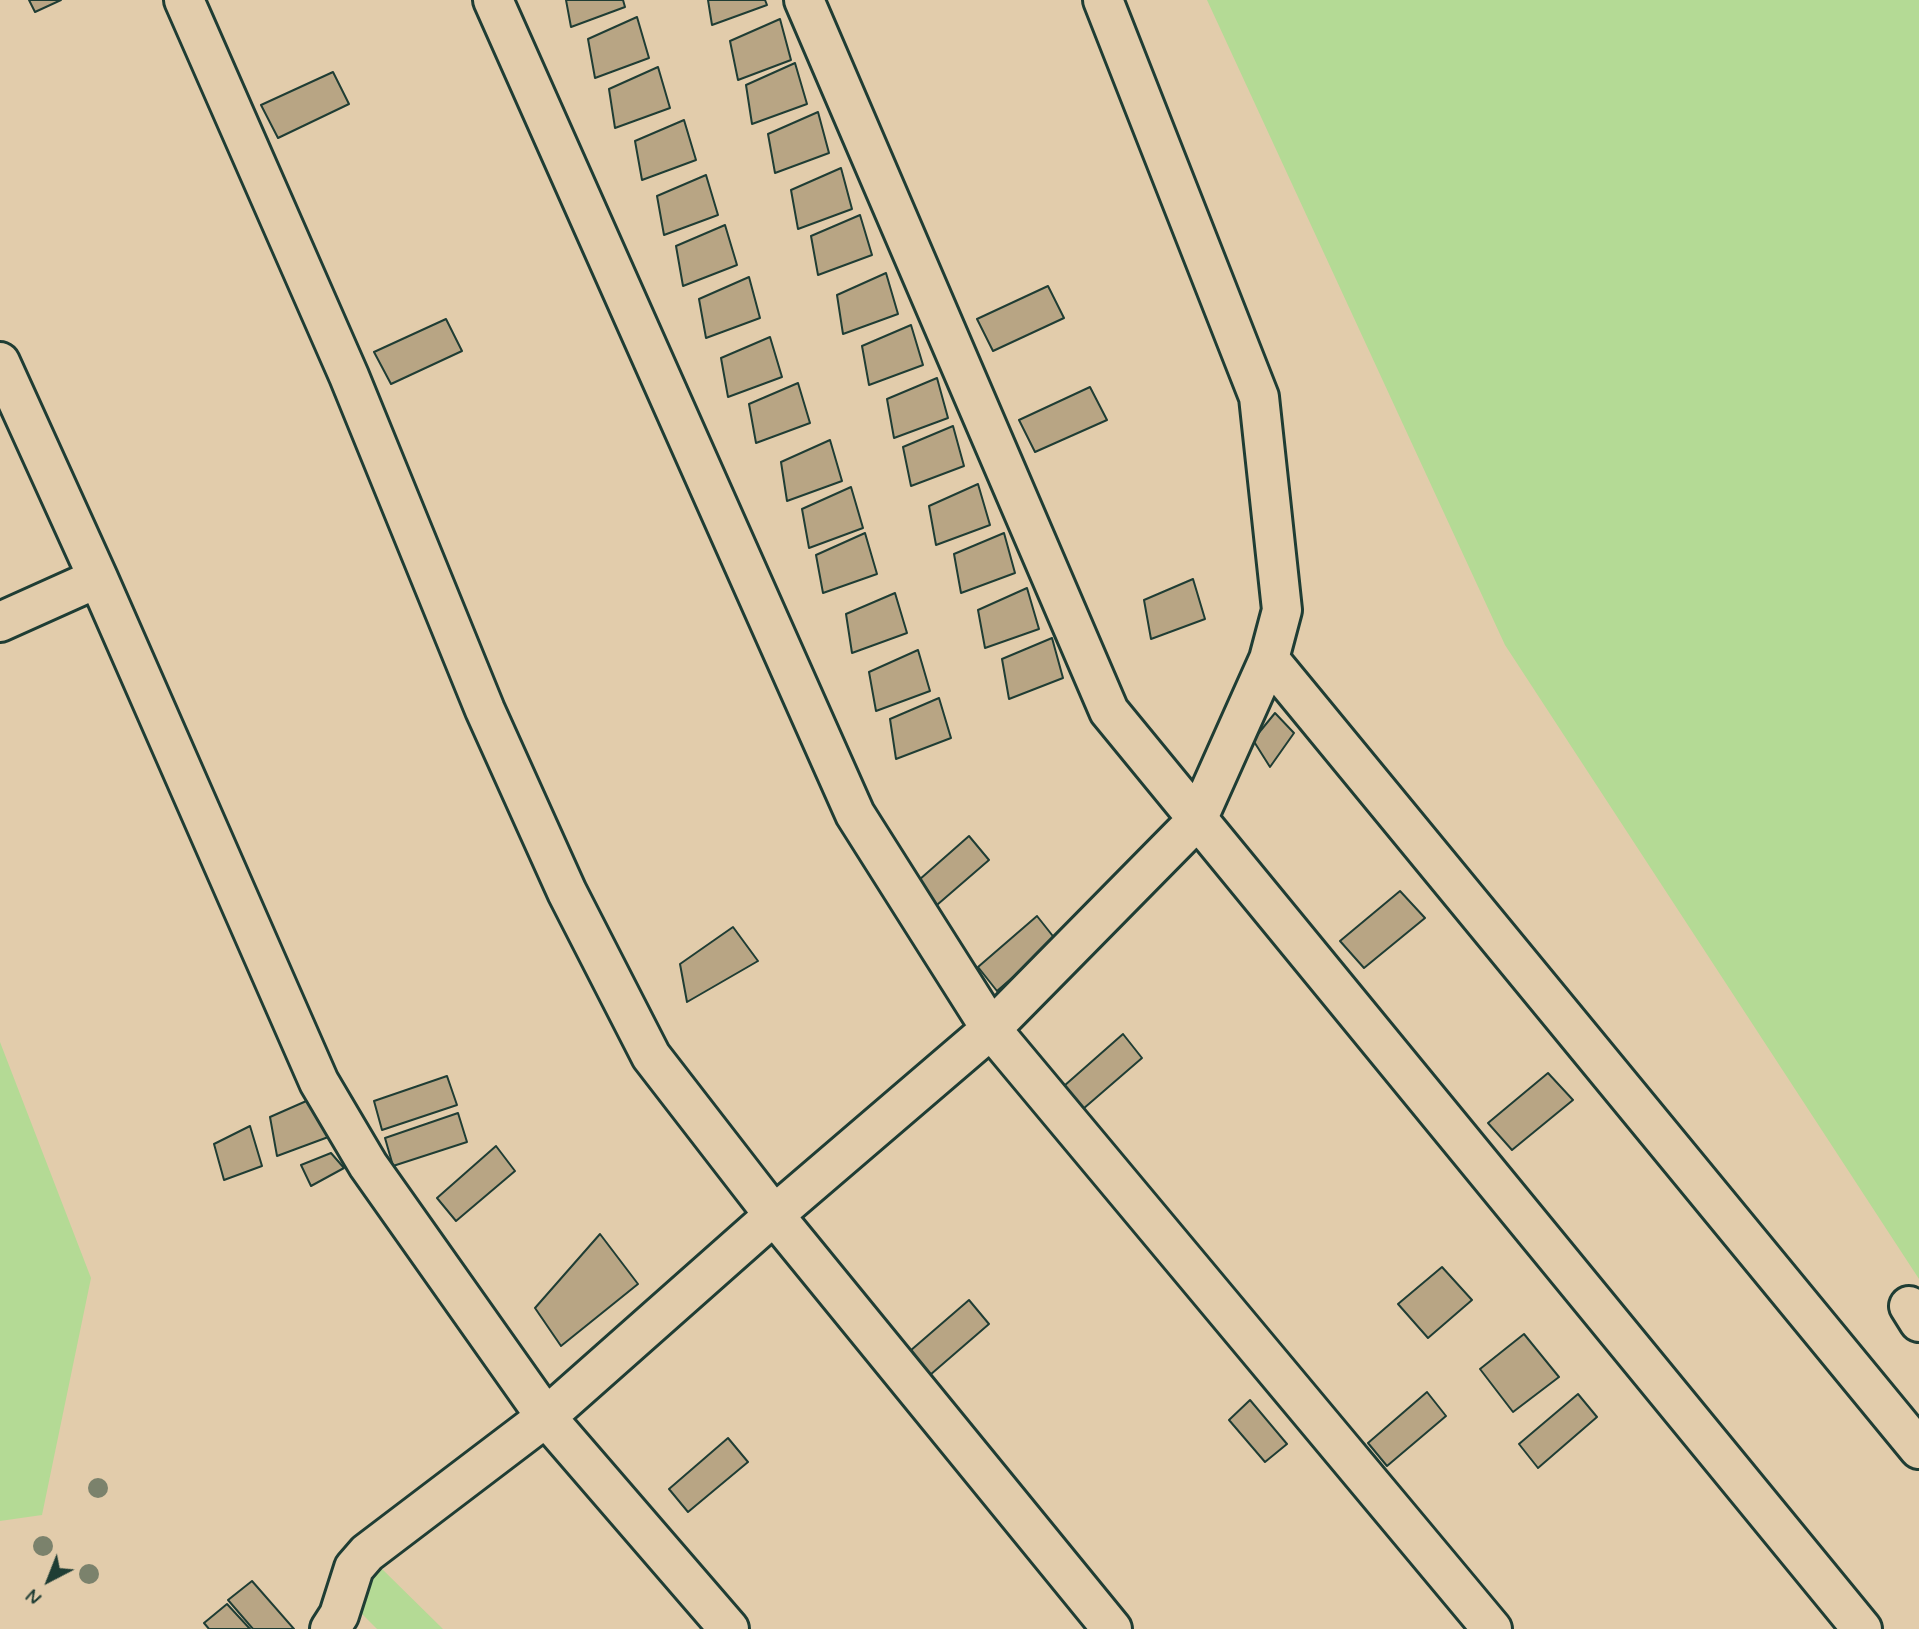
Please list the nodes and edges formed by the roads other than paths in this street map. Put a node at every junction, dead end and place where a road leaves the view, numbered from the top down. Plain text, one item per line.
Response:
1 (184, 0) edge
2 (493, 0) edge
3 (804, 0) edge
4 (1103, 0) edge
5 (0, 362) edge
6 (98, 578) junction
7 (0, 622) edge
8 (1269, 659) junction
9 (1198, 820) junction
10 (991, 1029) junction
11 (774, 1215) junction
12 (546, 1417) junction
13 (1919, 1449) edge
14 (330, 1629) edge
15 (729, 1629) edge
16 (1112, 1629) edge
17 (1492, 1629) edge
18 (1862, 1629) edge

1 - 11 street
2 - 10 street
3 - 9 street
4 - 8 street
5 - 6 street
6 - 7 street
6 - 12 street
8 - 9 street
8 - 13 street
9 - 10 street
9 - 18 street
10 - 11 street
10 - 17 street
11 - 12 street
11 - 16 street
12 - 14 street
12 - 15 street

